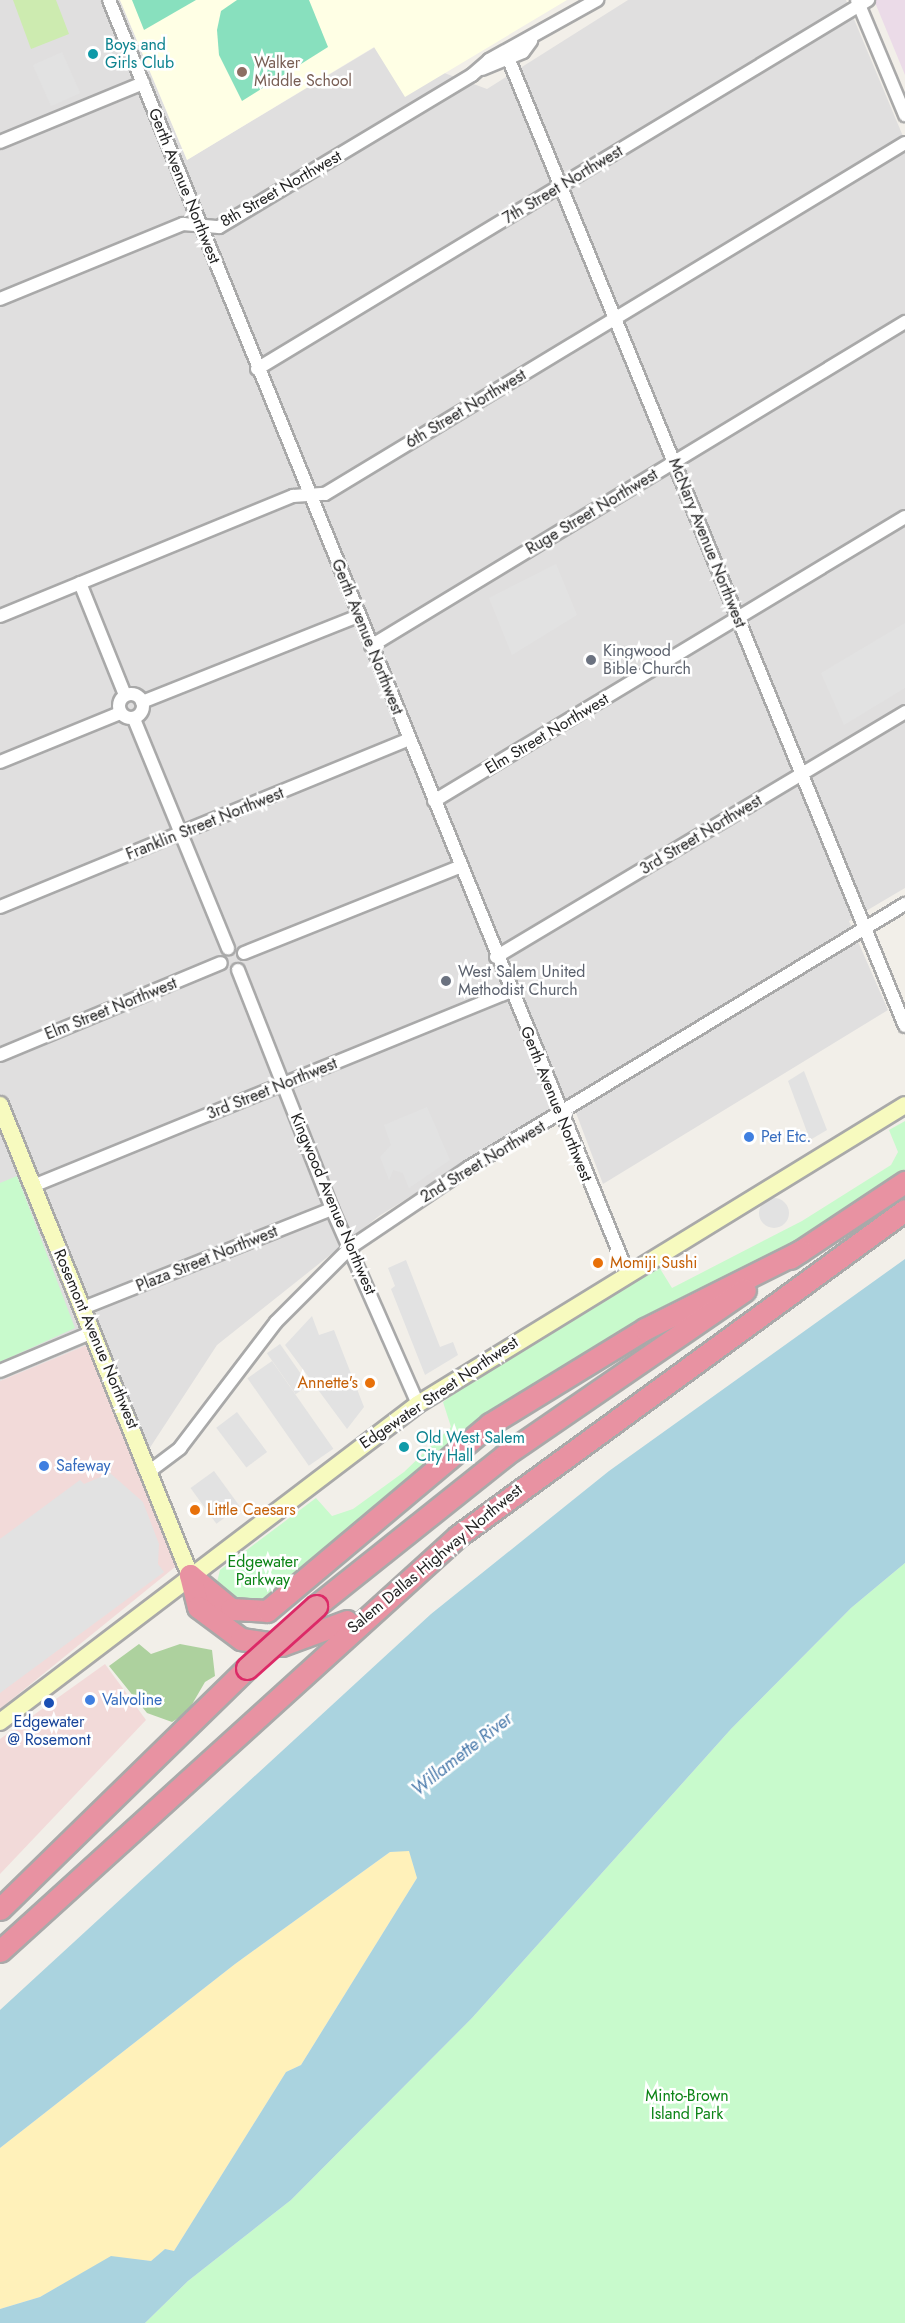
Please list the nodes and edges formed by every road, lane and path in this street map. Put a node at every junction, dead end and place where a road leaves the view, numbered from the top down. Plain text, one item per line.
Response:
1 (109, 0) edge
2 (597, 0) edge
3 (861, 1) edge
4 (531, 40) junction
5 (508, 60) junction
6 (482, 69) junction
7 (143, 83) junction
8 (905, 115) edge
9 (0, 142) edge
10 (905, 143) edge
11 (561, 186) junction
12 (200, 226) junction
13 (0, 299) edge
14 (615, 318) junction
15 (905, 322) edge
16 (257, 369) junction
17 (674, 462) junction
18 (309, 495) junction
19 (905, 517) edge
20 (80, 583) junction
21 (0, 616) edge
22 (358, 616) junction
23 (738, 619) junction
24 (370, 646) junction
25 (125, 695) junction
26 (142, 702) junction
27 (905, 712) edge
28 (120, 713) junction
29 (134, 718) junction
30 (409, 739) junction
31 (0, 762) edge
32 (802, 774) junction
33 (434, 801) junction
34 (181, 833) junction
35 (461, 866) junction
36 (905, 904) edge
37 (0, 907) edge
38 (865, 929) junction
39 (228, 948) junction
40 (244, 953) junction
41 (496, 957) junction
42 (221, 963) junction
43 (238, 970) junction
44 (511, 992) junction
45 (905, 1026) edge
46 (0, 1055) edge
47 (282, 1086) junction
48 (0, 1104) edge
49 (905, 1105) edge
50 (562, 1115) junction
51 (905, 1182) edge
52 (33, 1186) junction
53 (332, 1209) junction
54 (905, 1210) edge
55 (351, 1247) junction
56 (801, 1251) junction
57 (627, 1272) junction
58 (82, 1308) junction
59 (93, 1332) junction
60 (0, 1371) edge
61 (418, 1404) junction
62 (150, 1471) junction
63 (190, 1575) junction
64 (386, 1597) junction
65 (0, 1722) edge
66 (0, 1909) edge
67 (0, 1951) edge

1 - 7 street, Gerth Avenue Northwest
2 - 4 street, 8th Street Northwest
3 - 8 street
3 - 11 street, 7th Street Northwest
4 - 5 street, 8th Street Northwest
4 - 6 street, 8th Street Northwest
5 - 6 street, 8th Street Northwest
5 - 11 street, McNary Avenue Northwest
6 - 12 street, 8th Street Northwest
7 - 9 street
7 - 12 street, Gerth Avenue Northwest
10 - 14 street, 6th Street Northwest
11 - 14 street, McNary Avenue Northwest
11 - 16 street, 7th Street Northwest
12 - 13 street, 8th Street Northwest
12 - 16 street, Gerth Avenue Northwest
14 - 17 street, McNary Avenue Northwest
14 - 18 street, 6th Street Northwest
15 - 17 street, Ruge Street Northwest
16 - 18 street, Gerth Avenue Northwest
17 - 23 street, McNary Avenue Northwest
17 - 24 street, Ruge Street Northwest
18 - 20 street, 6th Street Northwest
18 - 22 street, Gerth Avenue Northwest
19 - 23 street, Elm Street Northwest
20 - 21 street, 6th Street Northwest
20 - 25 street
22 - 24 street, Gerth Avenue Northwest
22 - 26 street
23 - 32 street, McNary Avenue Northwest
23 - 33 street, Elm Street Northwest
24 - 30 street, Gerth Avenue Northwest
25 - 26 street
25 - 28 street
26 - 29 street
27 - 32 street, 3rd Street Northwest
28 - 29 street
28 - 31 street
29 - 34 street
30 - 33 street, Gerth Avenue Northwest
30 - 34 street, Franklin Street Northwest
32 - 38 street, McNary Avenue Northwest
32 - 41 street, 3rd Street Northwest
33 - 35 street, Gerth Avenue Northwest
34 - 37 street, Franklin Street Northwest
34 - 39 street
35 - 40 street
35 - 41 street, Gerth Avenue Northwest
36 - 38 street, 2nd Street Northwest
38 - 45 street, McNary Avenue Northwest
38 - 50 street, 2nd Street Northwest
39 - 40 street
39 - 42 street
40 - 43 street
41 - 44 street, Gerth Avenue Northwest
42 - 43 street
42 - 46 street, Elm Street Northwest
43 - 47 street, Kingwood Avenue Northwest
44 - 47 street, 3rd Street Northwest
44 - 50 street, Gerth Avenue Northwest
47 - 52 street, 3rd Street Northwest
47 - 53 street, Kingwood Avenue Northwest
48 - 52 main road, Rosemont Avenue Northwest
49 - 57 main road, Edgewater Street Northwest
50 - 55 street, 2nd Street Northwest
50 - 57 street, Gerth Avenue Northwest
51 - 56 highway
52 - 58 main road, Rosemont Avenue Northwest
53 - 55 street, Kingwood Avenue Northwest
53 - 58 street, Plaza Street Northwest
54 - 64 highway, Salem Dallas Highway Northwest
55 - 61 street, Kingwood Avenue Northwest
55 - 62 street, 2nd Street Northwest
56 - 63 highway
56 - 66 highway, bridge
57 - 61 main road, Edgewater Street Northwest
58 - 59 main road, Rosemont Avenue Northwest
59 - 60 street
59 - 62 main road, Rosemont Avenue Northwest
61 - 63 main road, Edgewater Street Northwest
62 - 63 main road, Rosemont Avenue Northwest
63 - 64 highway
63 - 65 main road, Edgewater Street Northwest
64 - 67 highway, Salem Dallas Highway Northwest

